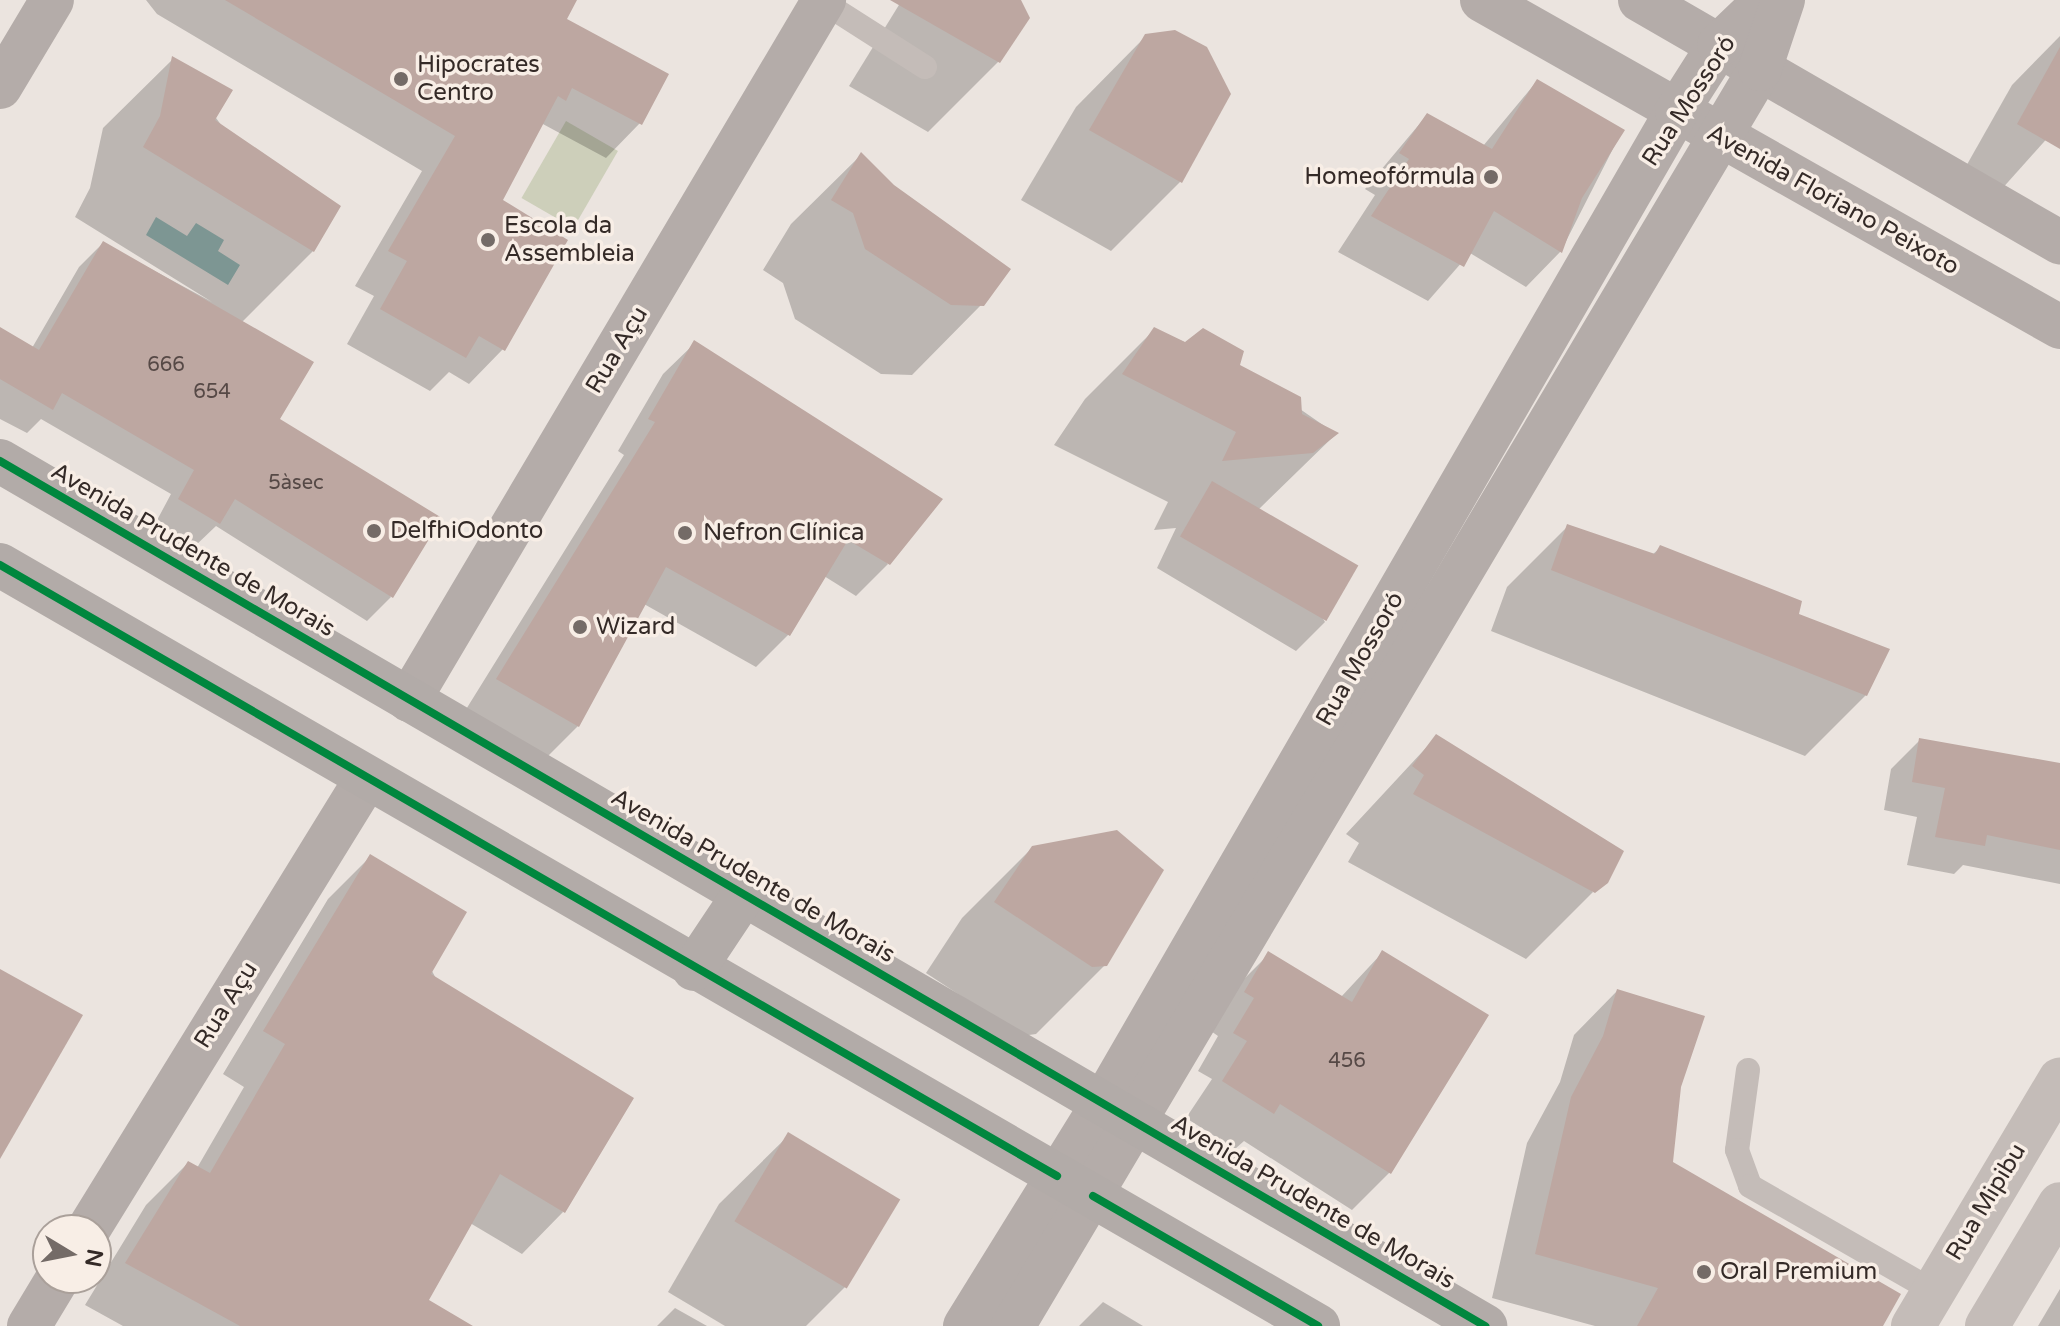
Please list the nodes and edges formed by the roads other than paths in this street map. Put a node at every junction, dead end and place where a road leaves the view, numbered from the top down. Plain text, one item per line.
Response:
1 (52, 0) edge
2 (1482, 0) edge
3 (1640, 0) edge
4 (1766, 0) edge
5 (1783, 0) edge
6 (824, 1) edge
7 (1719, 45) junction
8 (925, 67) dead end
9 (1760, 69) junction
10 (0, 87) edge
11 (1677, 111) junction
12 (1720, 138) junction
13 (2060, 242) edge
14 (2060, 327) edge
15 (0, 461) edge
16 (0, 565) edge
17 (409, 700) junction
18 (365, 781) junction
19 (744, 894) junction
20 (694, 969) junction
21 (1748, 1070) dead end
22 (2060, 1079) edge
23 (1121, 1112) junction
24 (1075, 1186) junction
25 (2060, 1204) edge
26 (98, 1214) edge
27 (48, 1294) edge
28 (1923, 1308) edge
29 (1465, 1321) edge
30 (29, 1326) edge
31 (965, 1326) edge
32 (1013, 1326) edge
33 (1318, 1326) edge
34 (1987, 1326) edge

1 - 10 main road
2 - 11 main road, Avenida Floriano Peixoto
3 - 7 main road
4 - 7 main road, Rua Mossoró
5 - 9 main road, Rua Mossoró
6 - 8 lane
6 - 17 main road, Rua Açu
7 - 9 main road
7 - 11 main road, Rua Mossoró
9 - 12 main road, Rua Mossoró
9 - 13 main road
11 - 12 main road, Avenida Floriano Peixoto
11 - 23 main road, Rua Mossoró
12 - 14 main road, Avenida Floriano Peixoto
12 - 23 main road, Rua Mossoró
15 - 17 main road, Avenida Prudente de Morais
16 - 18 main road
17 - 19 main road, Avenida Prudente de Morais
18 - 20 main road
18 - 26 main road, Rua Açu
19 - 20 main road
19 - 23 main road, Avenida Prudente de Morais
20 - 24 main road
21 - 28 lane
22 - 28 street, Rua Mipibu
23 - 24 main road, Rua Mossoró
23 - 29 main road, Avenida Prudente de Morais
24 - 31 main road, Rua Mossoró
24 - 32 main road, Rua Mossoró
24 - 33 main road
25 - 34 street
27 - 30 main road

